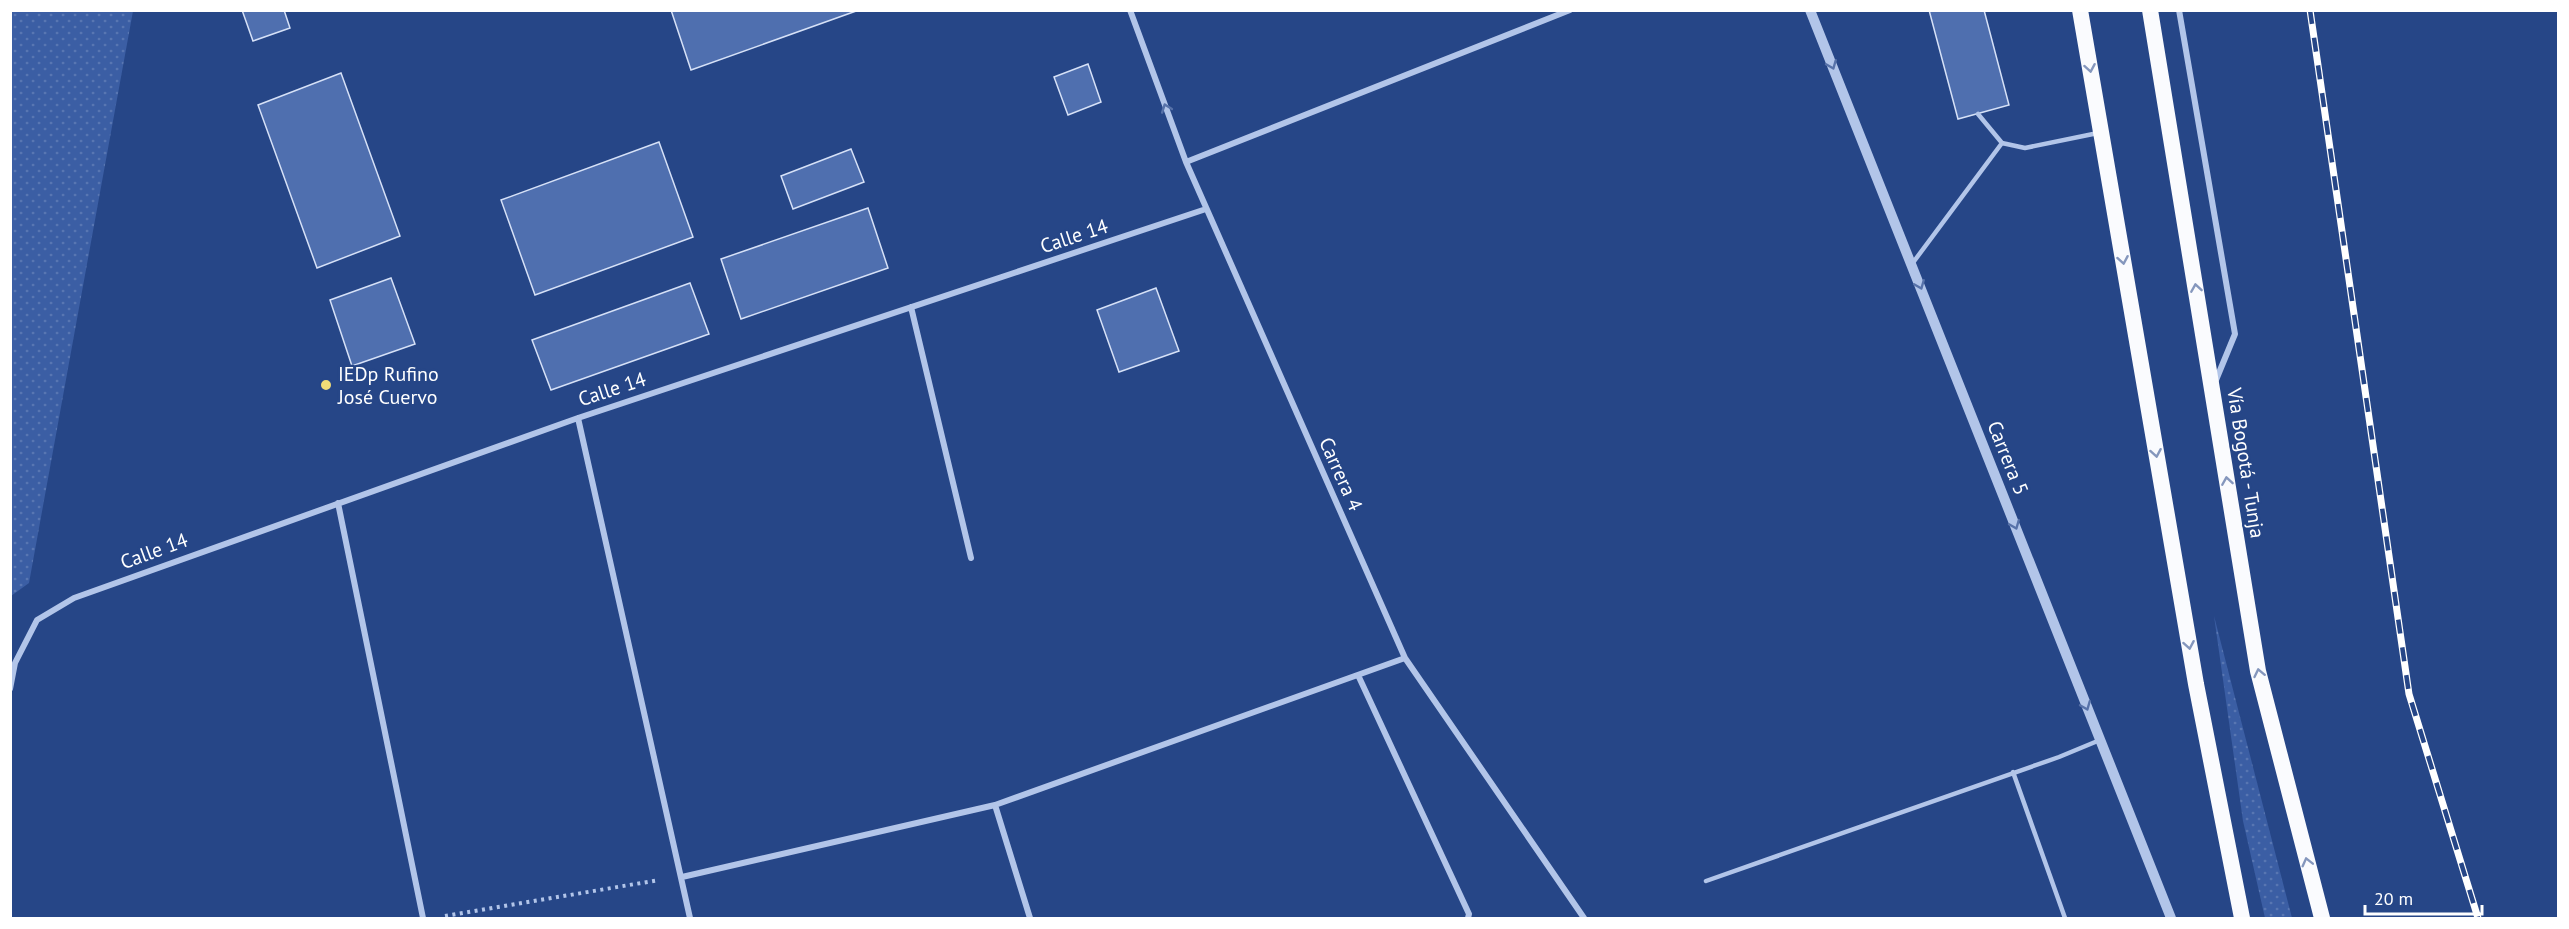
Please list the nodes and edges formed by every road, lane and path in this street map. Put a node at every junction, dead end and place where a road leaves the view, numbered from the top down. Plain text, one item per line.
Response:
1 (1130, 10) edge
2 (1570, 10) edge
3 (1810, 10) edge
4 (2080, 10) edge
5 (2150, 10) edge
6 (2179, 10) edge
7 (1978, 114) dead end
8 (2101, 133) junction
9 (2002, 143) junction
10 (1186, 162) junction
11 (1206, 209) junction
12 (1912, 264) junction
13 (910, 307) junction
14 (2212, 388) junction
15 (578, 418) junction
16 (338, 503) junction
17 (971, 558) dead end
18 (1405, 658) junction
19 (1358, 675) junction
20 (10, 689) edge
21 (2100, 740) junction
22 (2013, 772) junction
23 (995, 806) junction
24 (682, 877) junction
25 (1706, 881) dead end
26 (441, 917) dead end
27 (423, 918) edge
28 (690, 918) edge
29 (1030, 918) edge
30 (1468, 918) edge
31 (1584, 918) edge
32 (2065, 918) edge
33 (2171, 918) edge
34 (2241, 918) edge
35 (2322, 918) edge

10 -> 1 street, Carrera 4
2 - 10 street
3 -> 12 street, Carrera 5
4 -> 8 highway
14 -> 5 highway, Vía Bogotá - Tunja
6 - 14 street
7 - 9 lane
8 - 9 lane
8 -> 34 highway
9 - 12 lane
10 - 11 street, Carrera 4
11 - 13 street, Calle 14
11 - 18 street, Carrera 4
12 -> 21 street, Carrera 5
13 - 15 street, Calle 14
13 - 17 street
35 -> 14 highway, Vía Bogotá - Tunja
15 - 16 street, Calle 14
15 - 24 street
16 - 20 street, Calle 14
16 - 27 street
18 - 19 street
18 - 31 street, Carrera 4
19 - 23 street
19 - 30 street
21 - 22 lane
21 - 33 street, Carrera 5
22 - 25 lane
22 - 32 lane
23 - 24 street
23 - 29 street
24 - 26 path
24 - 28 street

